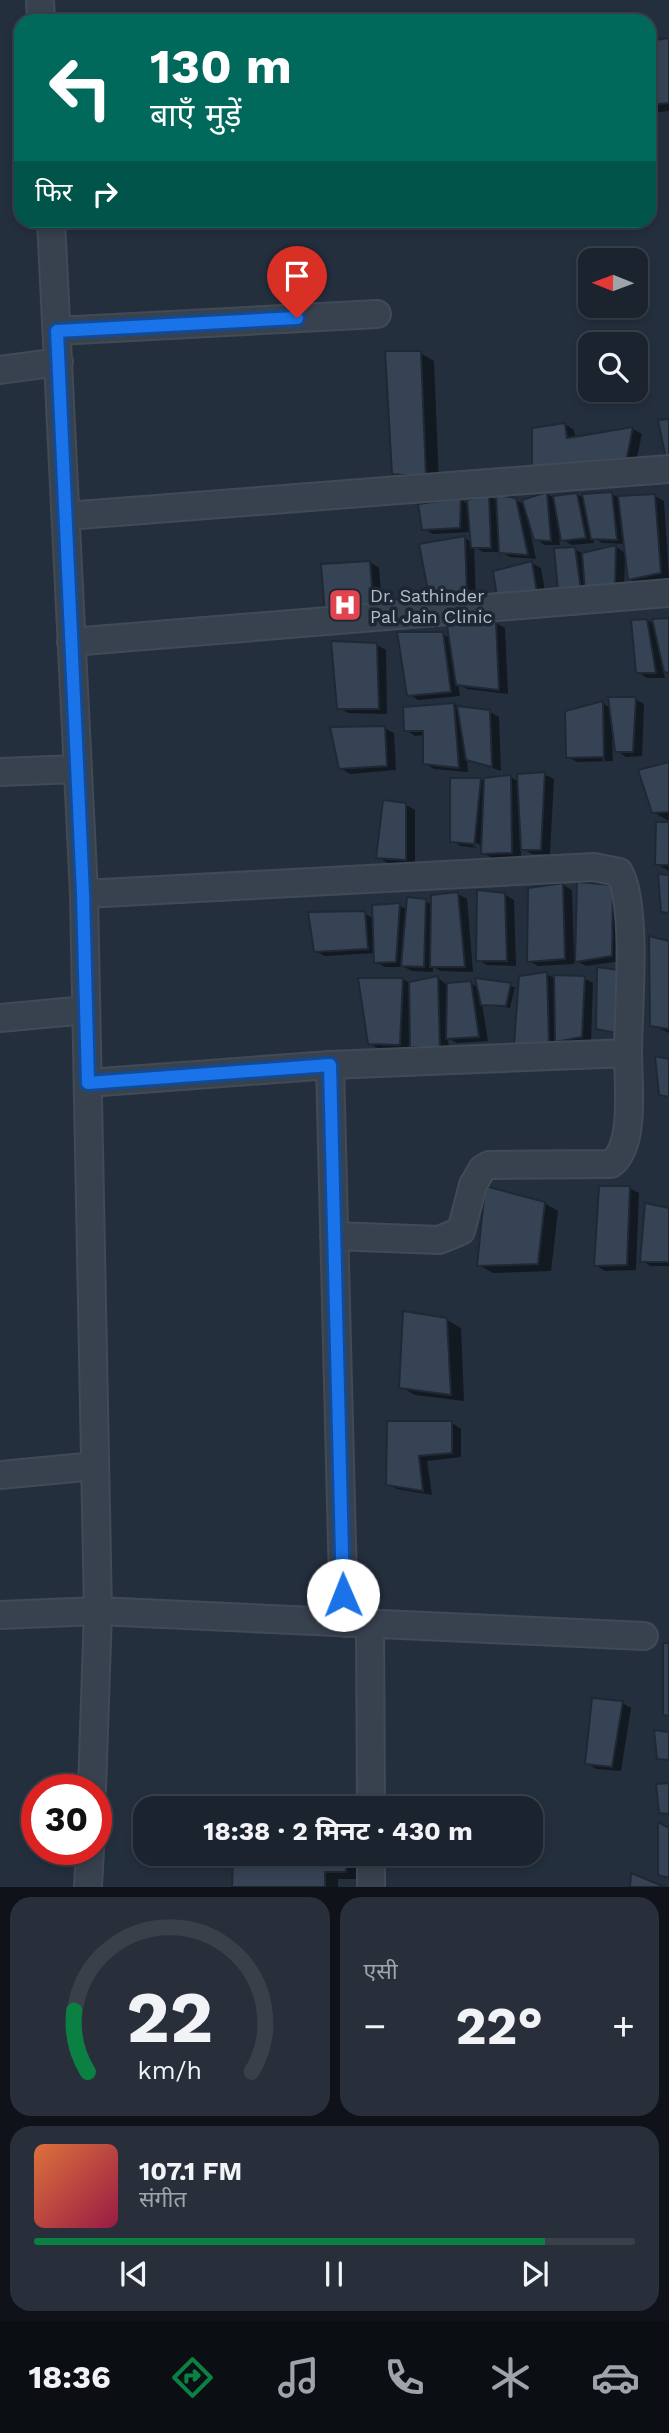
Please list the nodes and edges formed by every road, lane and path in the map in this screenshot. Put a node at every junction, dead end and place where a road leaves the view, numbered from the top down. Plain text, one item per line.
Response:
1 (51, 228) edge
2 (377, 314) dead end
3 (57, 331) junction
4 (59, 362) junction
5 (0, 370) edge
6 (669, 470) edge
7 (66, 516) junction
8 (669, 593) edge
9 (71, 642) junction
10 (78, 769) junction
11 (0, 772) edge
12 (83, 894) junction
13 (86, 1010) junction
14 (0, 1018) edge
15 (628, 1053) junction
16 (330, 1065) junction
17 (88, 1083) junction
18 (334, 1236) junction
19 (95, 1466) junction
20 (0, 1475) edge
21 (98, 1611) junction
22 (0, 1615) edge
23 (357, 1623) junction
24 (644, 1636) dead end
25 (93, 1774) edge
26 (369, 1796) edge
27 (89, 1865) edge
28 (371, 1866) edge
29 (88, 1887) edge
30 (371, 1887) edge

1 - 3 street
2 - 3 street
3 - 4 street
4 - 5 street
4 - 7 street
6 - 7 street
7 - 9 street
8 - 9 street
9 - 10 street
10 - 11 street
10 - 12 street
12 - 13 street
12 - 15 street
13 - 14 street
13 - 17 street
15 - 16 street
15 - 18 street
16 - 17 street
16 - 18 street
17 - 19 street
18 - 23 street
19 - 20 street
19 - 21 street
21 - 22 street
21 - 23 street
21 - 25 street
23 - 24 street
23 - 26 street
27 - 29 street
28 - 30 street

